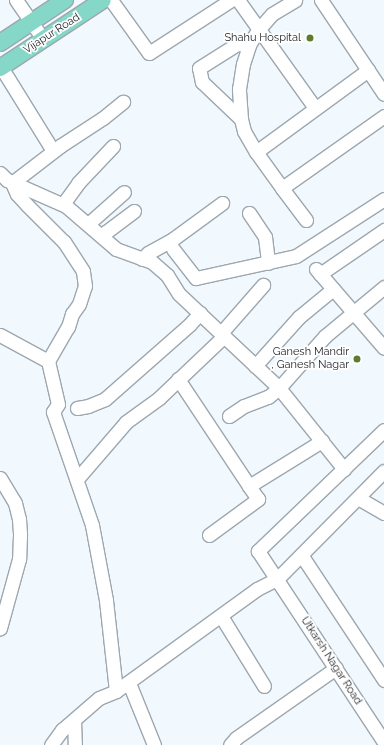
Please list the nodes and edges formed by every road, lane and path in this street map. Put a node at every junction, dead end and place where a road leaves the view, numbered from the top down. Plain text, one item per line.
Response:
1 (16, 0) edge
2 (65, 0) edge
3 (103, 0) edge
4 (111, 0) edge
5 (231, 0) edge
6 (238, 0) edge
7 (295, 0) edge
8 (321, 0) edge
9 (32, 22) junction
10 (258, 30) junction
11 (43, 39) junction
12 (0, 43) edge
13 (249, 45) junction
14 (1, 67) edge
15 (368, 70) junction
16 (384, 94) edge
17 (123, 102) dead end
18 (315, 108) junction
19 (384, 116) edge
20 (241, 119) junction
21 (113, 146) dead end
22 (53, 151) junction
23 (256, 152) junction
24 (0, 173) edge
25 (12, 183) junction
26 (282, 188) junction
27 (124, 192) dead end
28 (384, 199) edge
29 (222, 203) dead end
30 (63, 204) junction
31 (134, 210) dead end
32 (248, 213) dead end
33 (306, 220) dead end
34 (88, 224) junction
35 (384, 230) edge
36 (103, 237) junction
37 (173, 249) dead end
38 (142, 259) junction
39 (268, 263) junction
40 (263, 285) dead end
41 (384, 288) edge
42 (333, 289) junction
43 (200, 313) junction
44 (353, 313) junction
45 (0, 335) edge
46 (223, 335) junction
47 (384, 348) edge
48 (48, 361) junction
49 (256, 366) junction
50 (178, 379) junction
51 (279, 388) junction
52 (76, 408) dead end
53 (229, 416) dead end
54 (384, 430) edge
55 (322, 441) junction
56 (344, 468) junction
57 (384, 471) edge
58 (77, 479) junction
59 (0, 480) edge
60 (249, 486) junction
61 (358, 498) junction
62 (384, 513) edge
63 (209, 534) dead end
64 (302, 556) junction
65 (277, 579) junction
66 (221, 616) junction
67 (0, 628) edge
68 (336, 668) junction
69 (384, 678) edge
70 (129, 683) junction
71 (264, 686) dead end
72 (116, 691) junction
73 (74, 720) junction
74 (384, 742) edge
75 (51, 745) edge
76 (75, 745) edge
77 (154, 745) edge
78 (230, 745) edge

1 - 9 street
2 - 9 main road, Vijapur Road
3 - 11 main road, Vijapur Road
4 - 5 street
6 - 10 street
7 - 10 street
8 - 15 street
9 - 11 street
9 - 12 main road, Vijapur Road
10 - 13 street
10 - 18 street
11 - 14 main road, Vijapur Road
13 - 20 street
13 - 20 street
14 - 22 street
15 - 16 street
15 - 18 street
17 - 22 street
18 - 23 street
19 - 26 street
20 - 23 street
21 - 30 street
22 - 25 street
23 - 26 street
24 - 25 street
25 - 30 street
25 - 48 street
26 - 33 street
27 - 34 street
28 - 39 street
29 - 38 street
30 - 34 street
31 - 36 street
32 - 39 street
34 - 36 street
35 - 42 street
36 - 38 street
37 - 39 street
38 - 43 street
40 - 46 street
41 - 44 street
42 - 44 street
42 - 49 street
43 - 46 street
43 - 52 street
44 - 47 street
44 - 51 street
45 - 48 street
46 - 49 street
46 - 50 street
48 - 58 street
49 - 51 street
50 - 58 street
50 - 60 street
51 - 53 street
51 - 55 street
54 - 56 street
55 - 56 street
55 - 60 street
56 - 65 street, Utkarsh Nagar Road
57 - 61 street
58 - 72 street
59 - 67 street
60 - 63 street
61 - 62 street
61 - 64 street
64 - 65 street
64 - 69 street
65 - 66 street
65 - 68 street, Utkarsh Nagar Road
66 - 70 street
66 - 71 street
68 - 74 street, Utkarsh Nagar Road
68 - 78 street
70 - 72 street
70 - 77 street
72 - 73 street
73 - 75 street
73 - 76 street

